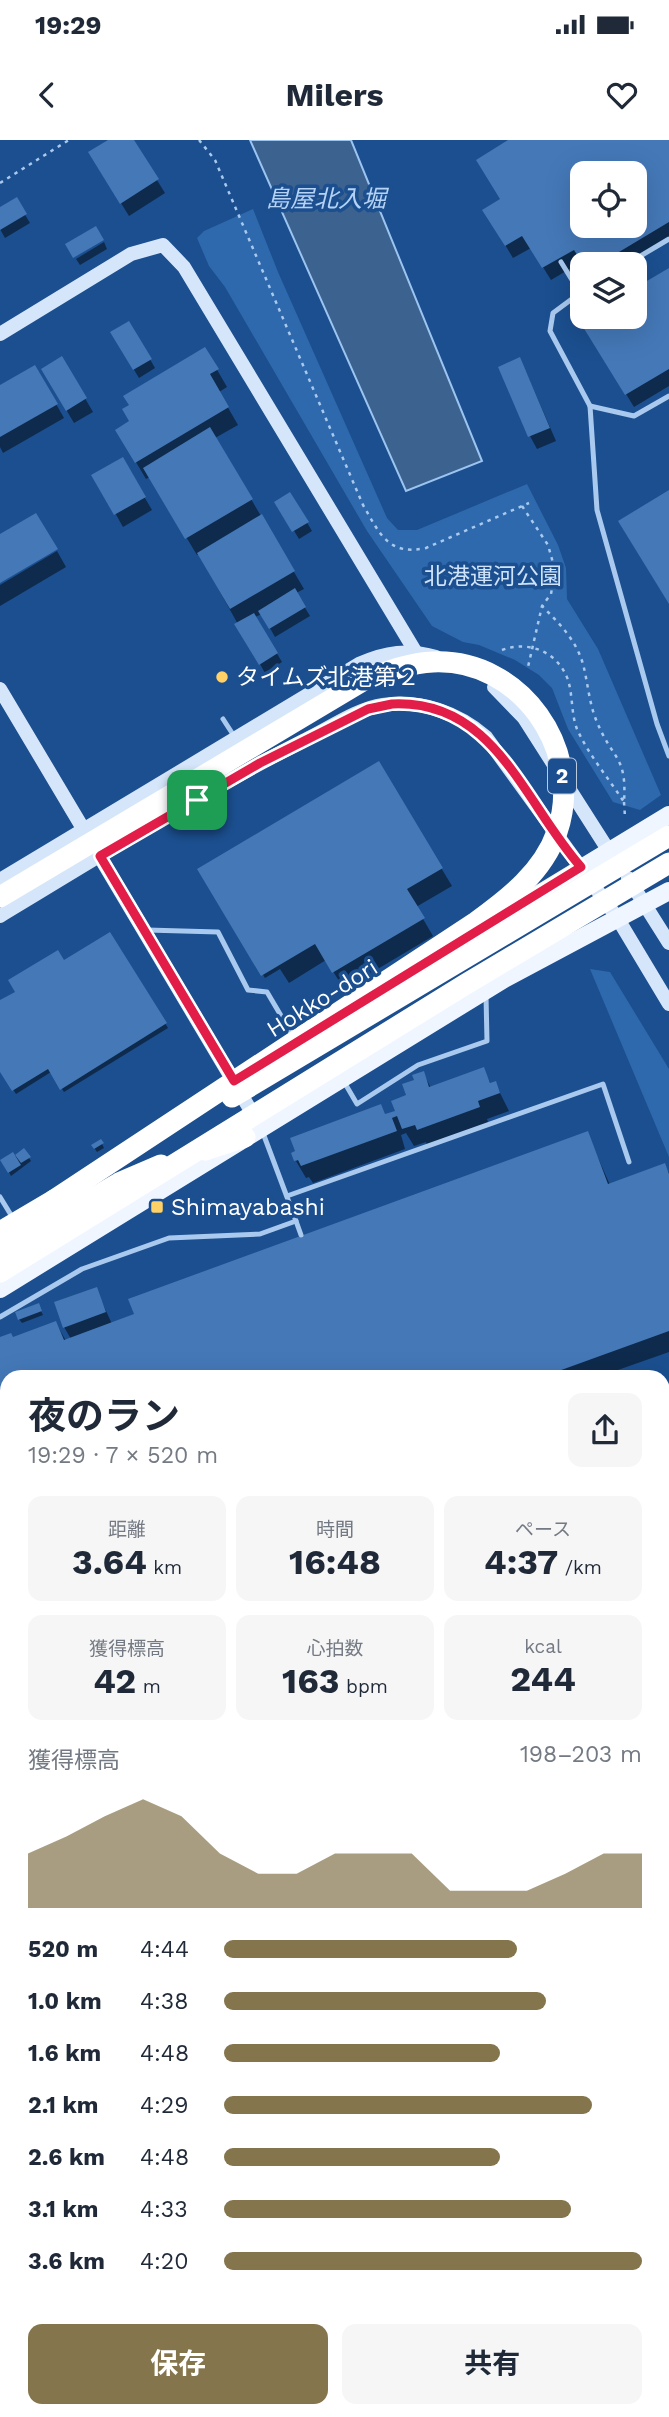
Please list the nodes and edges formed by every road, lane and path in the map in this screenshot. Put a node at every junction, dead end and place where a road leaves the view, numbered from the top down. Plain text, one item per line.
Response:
1 (69, 140) edge
2 (200, 140) edge
3 (0, 183) edge
4 (669, 239) edge
5 (647, 252) edge
6 (561, 262) dead end
7 (570, 276) edge
8 (570, 300) edge
9 (0, 334) edge
10 (669, 396) edge
11 (590, 406) junction
12 (530, 503) dead end
13 (522, 506) junction
14 (542, 606) junction
15 (533, 647) junction
16 (502, 650) dead end
17 (415, 651) junction
18 (528, 667) dead end
19 (0, 689) edge
20 (223, 719) dead end
21 (235, 738) junction
22 (669, 756) edge
23 (624, 802) junction
24 (669, 815) edge
25 (625, 817) dead end
26 (85, 830) junction
27 (669, 836) edge
28 (608, 852) junction
29 (100, 856) junction
30 (669, 863) edge
31 (581, 867) junction
32 (0, 880) edge
33 (669, 891) edge
34 (0, 897) edge
35 (646, 903) junction
36 (0, 916) edge
37 (618, 919) junction
38 (144, 930) junction
39 (669, 943) edge
40 (486, 989) junction
41 (669, 1004) edge
42 (297, 1042) junction
43 (342, 1077) junction
44 (234, 1081) junction
45 (253, 1132) junction
46 (629, 1162) dead end
47 (287, 1196) junction
48 (0, 1197) edge
49 (61, 1206) junction
50 (296, 1221) junction
51 (4, 1222) edge
52 (301, 1236) dead end
53 (0, 1253) edge
54 (0, 1272) edge
55 (0, 1289) edge
56 (0, 1317) edge

1 - 3 path
2 - 13 path
4 - 5 lane
6 - 7 lane
8 - 11 lane
9 - 17 street
10 - 11 lane
11 - 22 lane
12 - 13 path
13 - 14 path
14 - 15 path
14 - 23 path
15 - 16 path
15 - 18 path
15 - 23 path
17 - 21 street
17 - 28 street
19 - 26 street
20 - 21 lane
21 - 26 street
23 - 25 path
24 - 28 main road, Hokko-dori
26 - 29 street
26 - 32 street
27 - 49 highway, 2, bridge
28 - 31 main road, Hokko-dori
28 - 35 street
29 - 31 street
29 - 36 street
29 - 38 street
30 - 54 highway, bridge
31 - 37 street
31 - 42 main road, Hokko-dori
33 - 35 main road
34 - 49 highway, 2, bridge
35 - 37 main road
35 - 39 street
37 - 40 main road
37 - 41 street
38 - 42 lane
38 - 44 street
40 - 43 main road
40 - 43 lane
42 - 44 main road, Hokko-dori
43 - 45 main road
44 - 45 street
44 - 51 main road, Hokko-dori
45 - 47 lane
45 - 49 highway
45 - 55 main road
46 - 47 lane
47 - 50 lane
48 - 51 lane
49 - 51 highway, 2
49 - 53 highway
50 - 52 lane
50 - 56 lane

